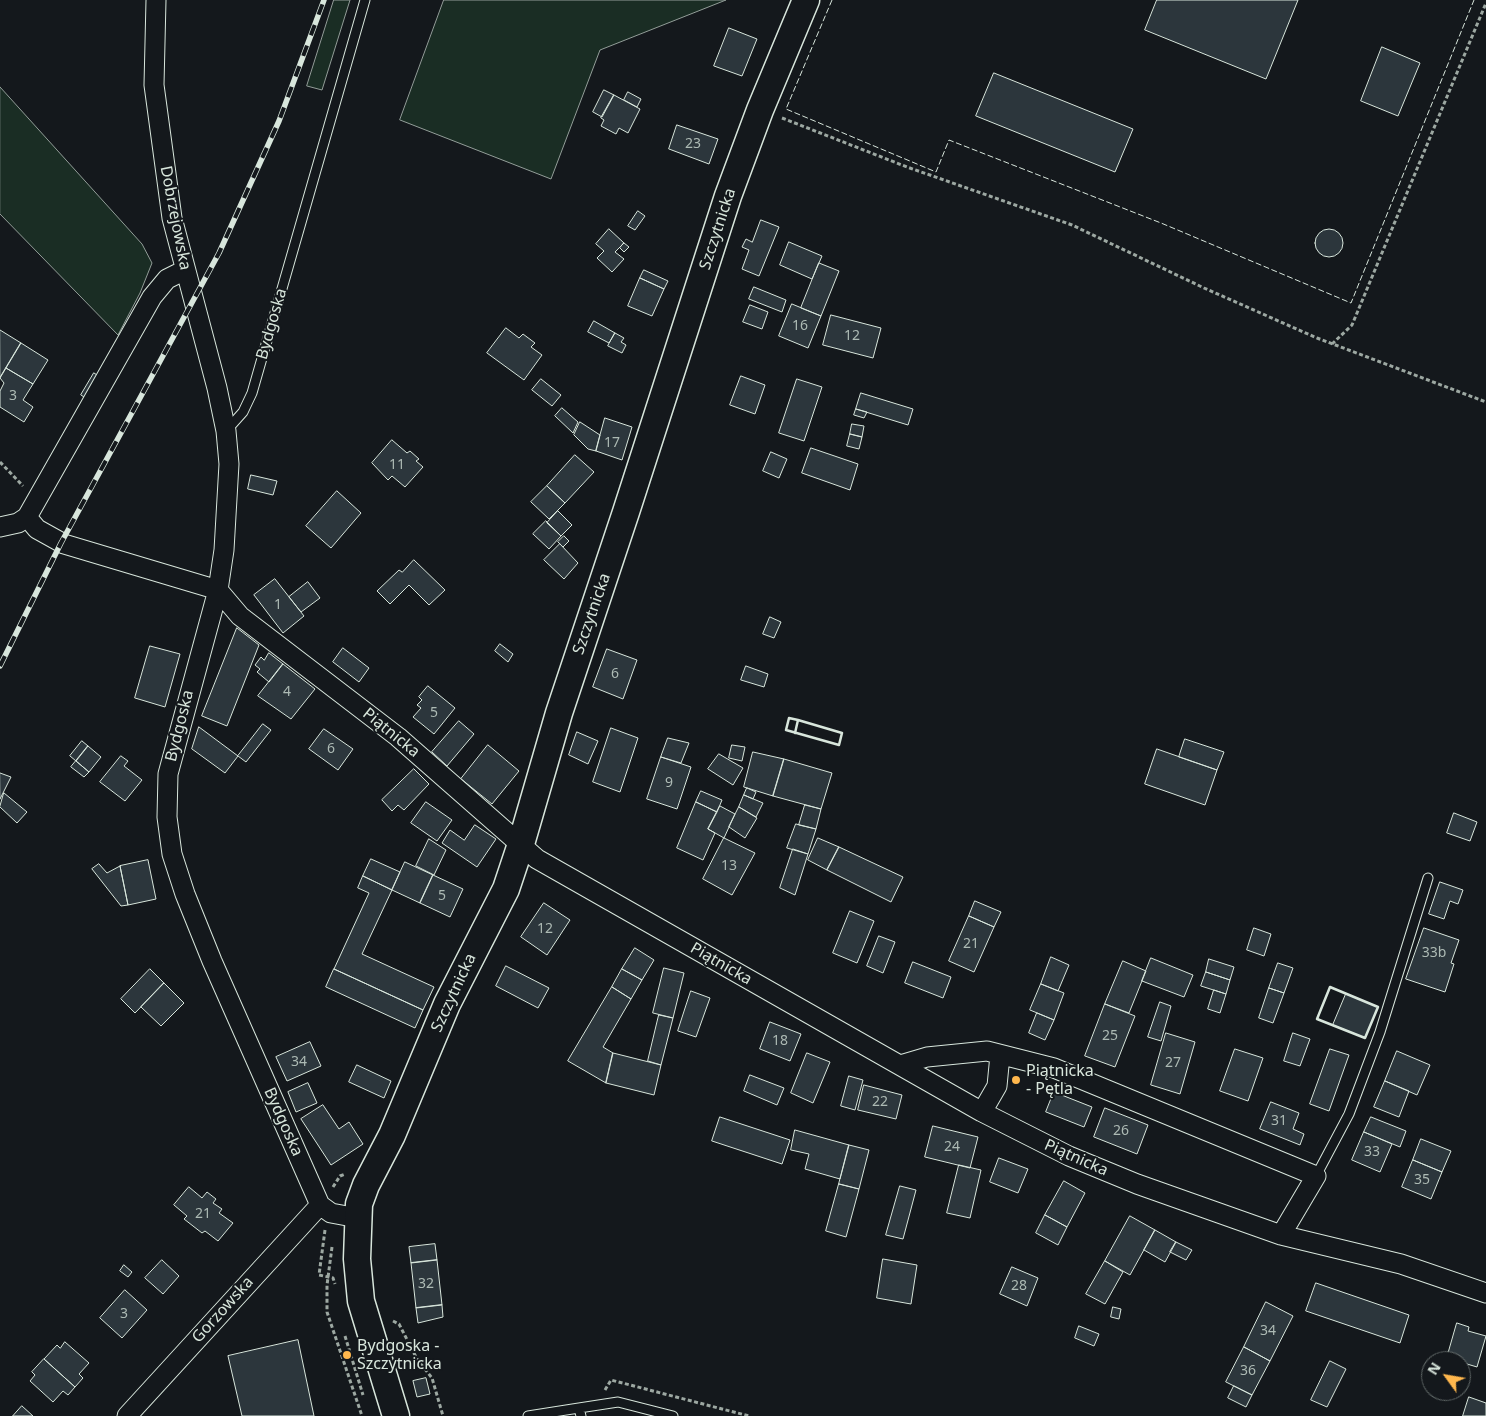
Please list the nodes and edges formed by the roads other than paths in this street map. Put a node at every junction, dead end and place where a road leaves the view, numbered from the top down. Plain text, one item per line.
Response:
1 (156, 0) edge
2 (365, 0) edge
3 (806, 0) edge
4 (185, 270) junction
5 (226, 431) junction
6 (32, 509) junction
7 (0, 527) edge
8 (218, 590) junction
9 (521, 844) junction
10 (1428, 878) dead end
11 (1000, 1055) junction
12 (900, 1065) junction
13 (982, 1112) junction
14 (1316, 1176) junction
15 (320, 1205) junction
16 (348, 1216) junction
17 (1281, 1235) junction
18 (1486, 1293) edge
19 (580, 1412) edge
20 (127, 1416) edge
21 (396, 1416) edge
22 (528, 1416) edge
23 (673, 1416) edge

1 - 4 street, Dobrzejowska
2 - 5 lane, Bydgoska
3 - 9 street, Szczytnicka
4 - 5 street, Dobrzejowska
4 - 6 street
5 - 8 street, Bydgoska
6 - 7 street
6 - 8 street
8 - 9 street, Piątnicka
8 - 15 street, Bydgoska
9 - 12 street, Piątnicka
9 - 16 street, Szczytnicka
10 - 14 lane
11 - 12 street
11 - 13 street
11 - 14 street
12 - 13 street, Piątnicka
13 - 17 street, Piątnicka
14 - 17 street
15 - 16 street
15 - 20 street, Gorzowska
16 - 21 street
17 - 18 street, Piątnicka
19 - 22 lane
19 - 23 lane

